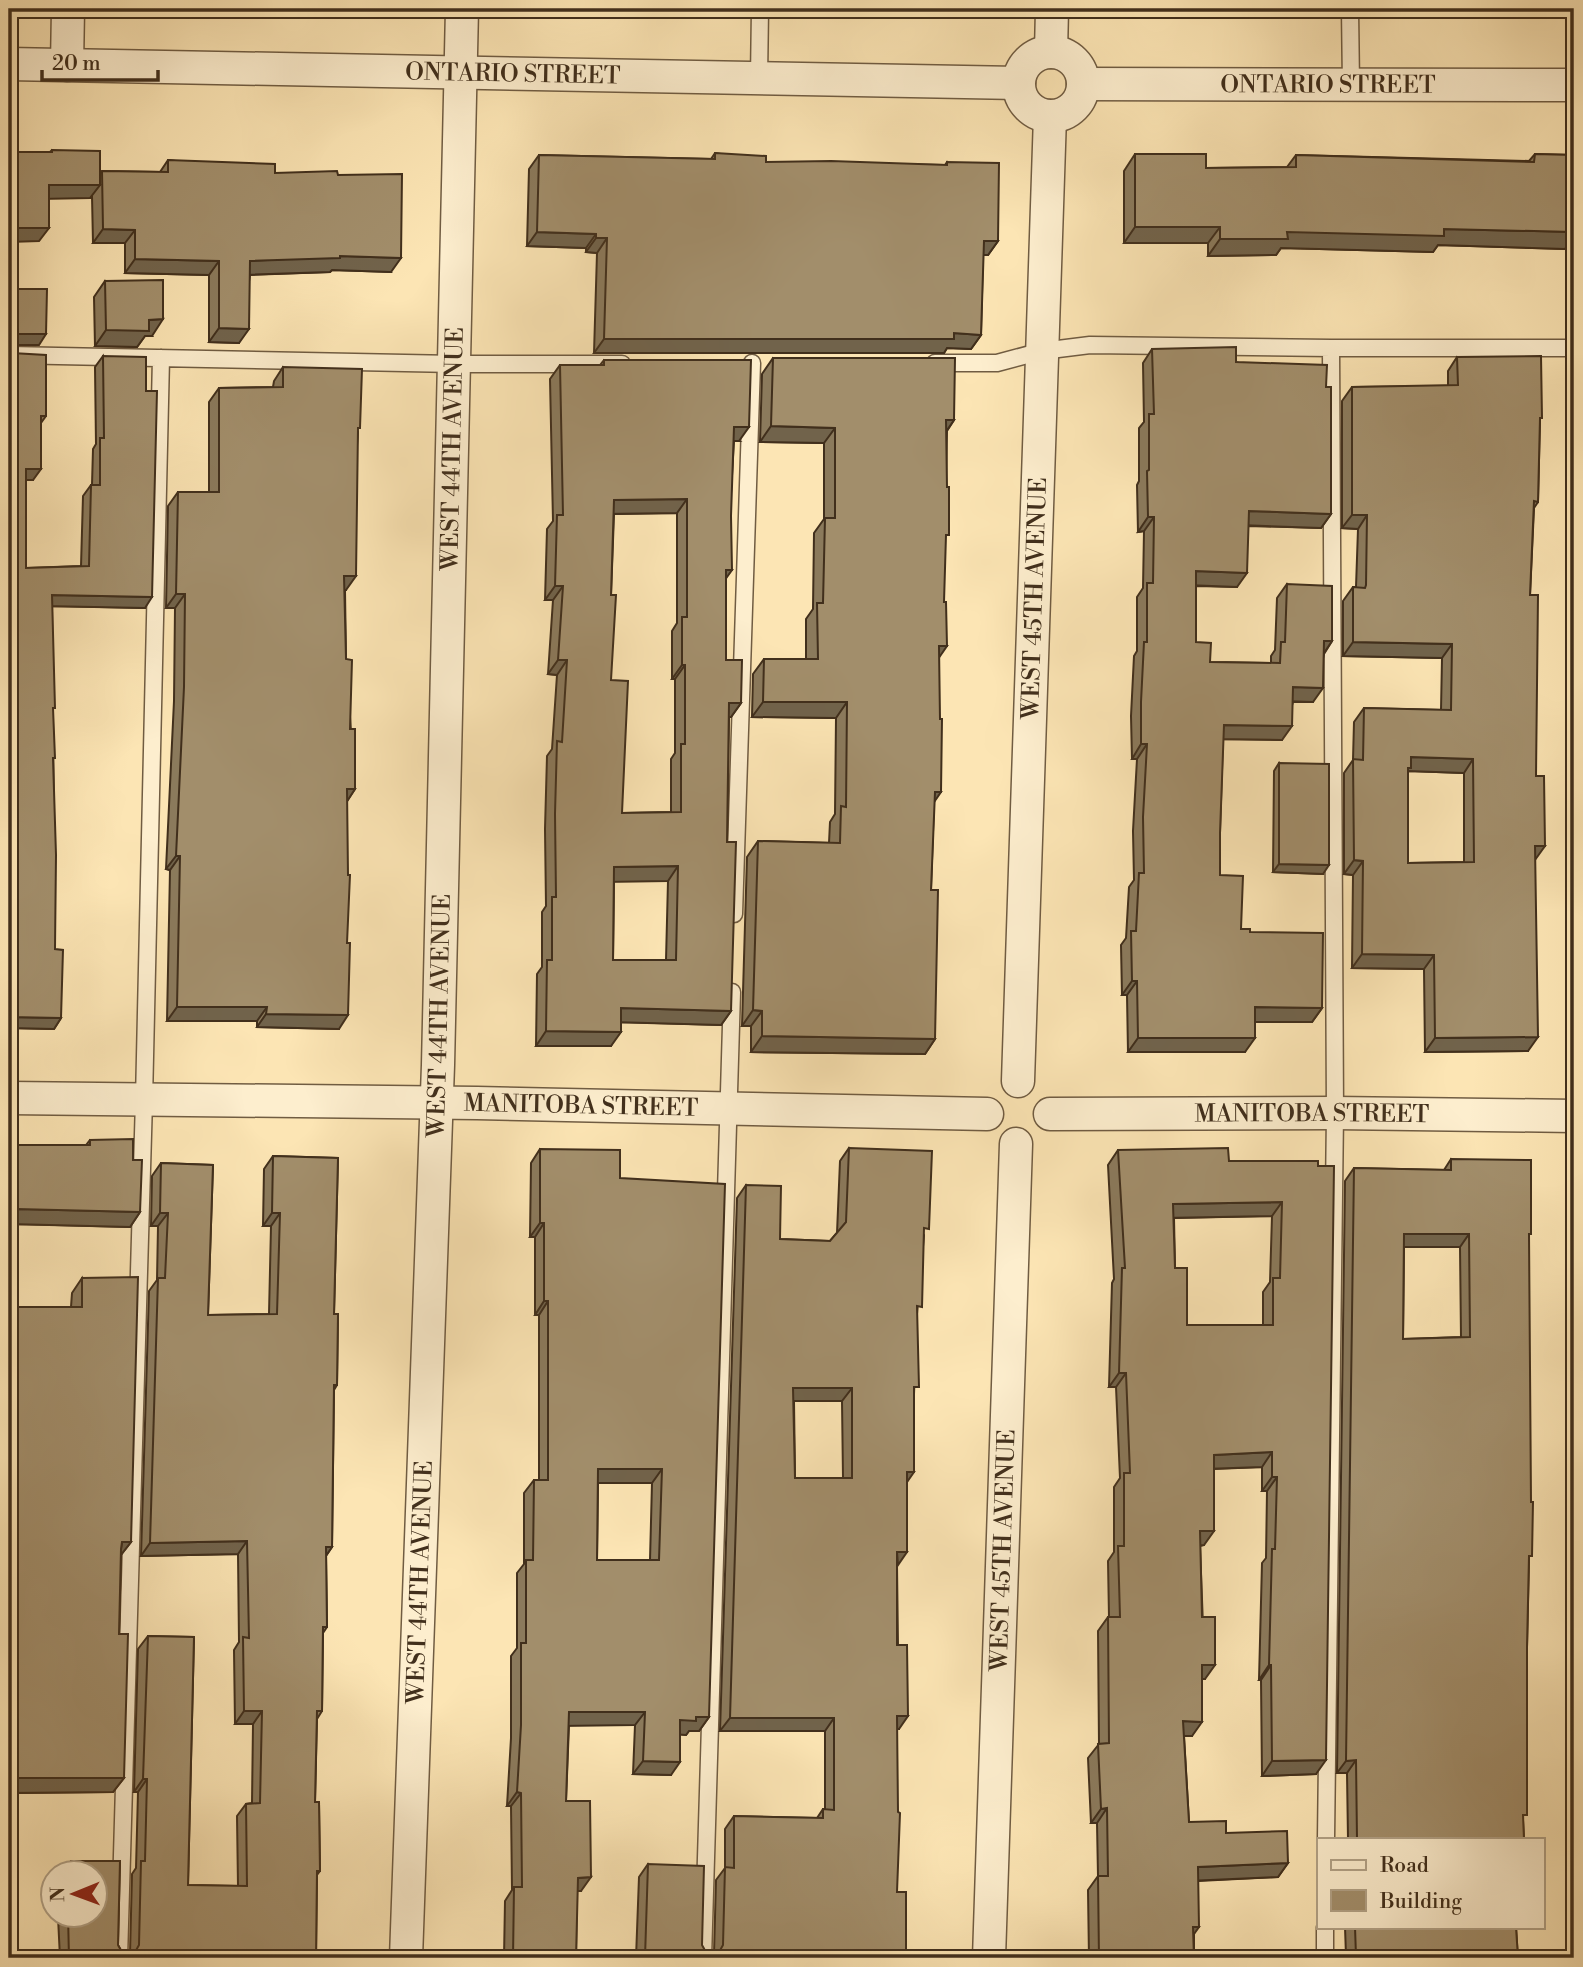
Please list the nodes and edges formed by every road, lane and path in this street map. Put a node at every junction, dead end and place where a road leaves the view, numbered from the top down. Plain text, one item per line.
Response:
1 (68, 9) edge
2 (462, 9) edge
3 (760, 9) edge
4 (1052, 9) edge
5 (1350, 9) edge
6 (1051, 52) junction
7 (9, 64) edge
8 (67, 65) junction
9 (461, 72) junction
10 (758, 78) junction
11 (1019, 83) junction
12 (1083, 84) junction
13 (1574, 85) edge
14 (1350, 86) junction
15 (1050, 116) junction
16 (1331, 348) junction
17 (1574, 348) edge
18 (1042, 351) junction
19 (9, 355) edge
20 (161, 358) junction
21 (752, 363) edge
22 (915, 363) edge
23 (455, 364) junction
24 (643, 364) edge
25 (734, 929) edge
26 (732, 971) edge
27 (1018, 1081) junction
28 (9, 1098) edge
29 (144, 1100) junction
30 (437, 1103) junction
31 (728, 1108) junction
32 (1335, 1113) junction
33 (987, 1114) junction
34 (1049, 1114) junction
35 (1574, 1116) edge
36 (1016, 1144) junction
37 (1326, 1838) edge
38 (1325, 1928) edge
39 (119, 1958) edge
40 (406, 1958) edge
41 (703, 1958) edge
42 (989, 1958) edge
43 (1325, 1958) edge

1 - 8 street
2 - 9 street, WEST 44TH AVENUE
3 - 10 lane
4 - 6 street
5 - 14 lane
6 - 11 street
6 - 12 street
7 - 8 street, ONTARIO STREET
8 - 9 street, ONTARIO STREET
9 - 10 street, ONTARIO STREET
9 - 23 street, WEST 44TH AVENUE
10 - 11 street, ONTARIO STREET
11 - 15 street
12 - 14 street, ONTARIO STREET
12 - 15 street
13 - 14 street, ONTARIO STREET
15 - 18 street, WEST 45TH AVENUE
16 - 17 lane
16 - 18 lane
16 - 32 lane
18 - 22 lane
18 - 27 street, WEST 45TH AVENUE
19 - 20 lane
20 - 23 lane
20 - 29 lane
21 - 25 lane
23 - 24 lane
23 - 30 street, WEST 44TH AVENUE
26 - 31 lane
27 - 33 street
27 - 34 street
28 - 29 street, MANITOBA STREET
29 - 30 street, MANITOBA STREET
29 - 39 lane
30 - 31 street, MANITOBA STREET
30 - 40 street, WEST 44TH AVENUE
31 - 33 street, MANITOBA STREET
31 - 41 lane
32 - 34 street, MANITOBA STREET
32 - 35 street, MANITOBA STREET
32 - 37 lane
33 - 36 street
34 - 36 street
36 - 42 street, WEST 45TH AVENUE
38 - 43 lane

